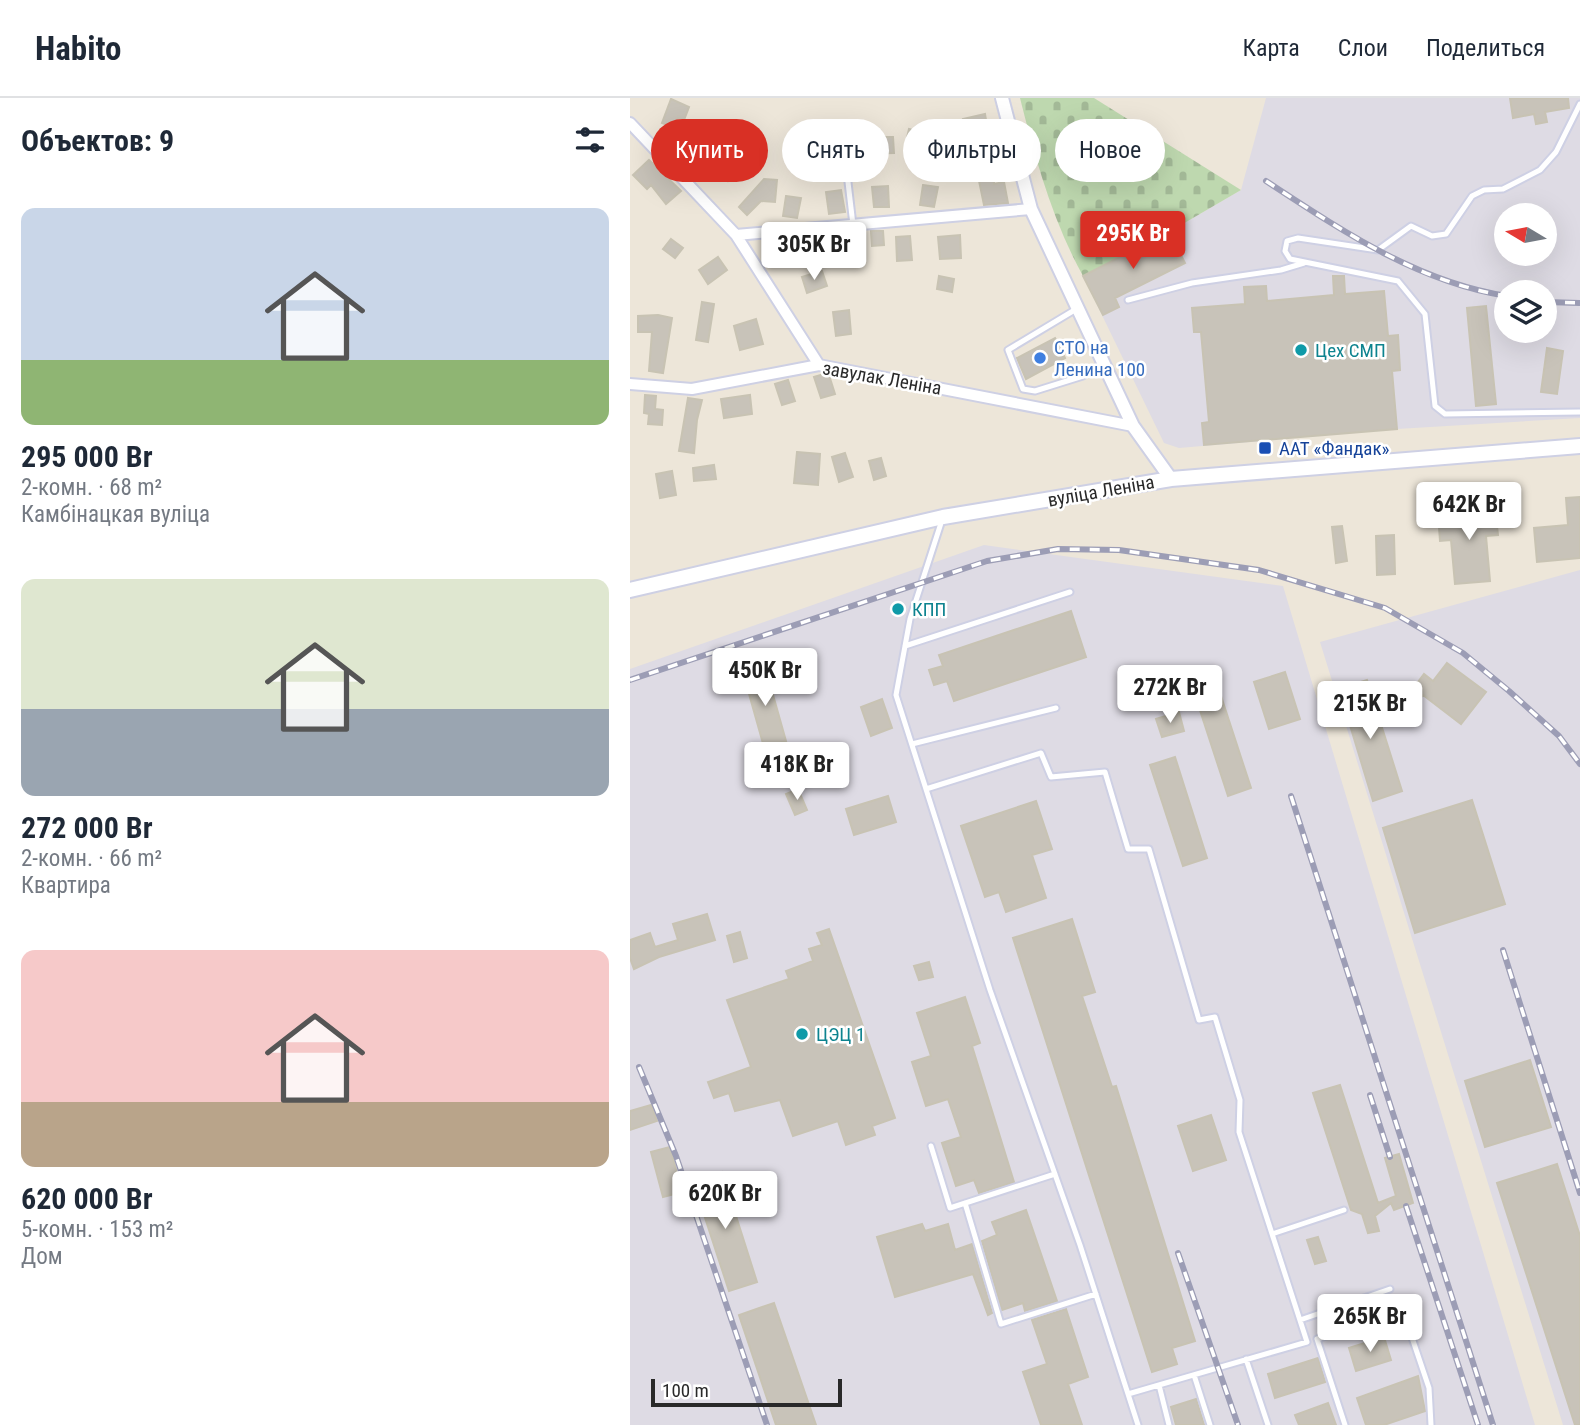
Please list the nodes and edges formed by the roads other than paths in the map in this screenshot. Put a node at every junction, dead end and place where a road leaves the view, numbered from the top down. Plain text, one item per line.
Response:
1 (1002, 98) edge
2 (1580, 104) edge
3 (630, 123) edge
4 (848, 182) edge
5 (1031, 209) junction
6 (853, 225) junction
7 (736, 235) junction
8 (1307, 262) junction
9 (1128, 300) dead end
10 (1078, 308) junction
11 (819, 365) junction
12 (1083, 376) dead end
13 (630, 384) edge
14 (1580, 412) edge
15 (1133, 426) junction
16 (1580, 446) edge
17 (1171, 479) junction
18 (943, 517) junction
19 (630, 590) edge
20 (1070, 592) dead end
21 (905, 646) junction
22 (1056, 708) dead end
23 (912, 744) junction
24 (926, 789) junction
25 (932, 1146) dead end
26 (1055, 1174) junction
27 (965, 1203) junction
28 (1345, 1210) dead end
29 (1272, 1234) junction
30 (1390, 1289) dead end
31 (1096, 1294) junction
32 (1300, 1320) junction
33 (1317, 1339) junction
34 (1307, 1342) junction
35 (1246, 1359) junction
36 (1194, 1375) junction
37 (1158, 1385) junction
38 (1128, 1394) junction
39 (1138, 1425) edge
40 (1169, 1425) edge
41 (1210, 1425) edge
42 (1268, 1425) edge
43 (1345, 1425) edge
44 (1431, 1425) edge

1 - 5 street
2 - 8 lane
3 - 7 street
4 - 6 lane
5 - 6 street
5 - 10 street
6 - 7 street
7 - 11 street
8 - 9 lane
8 - 14 lane
10 - 12 lane
10 - 15 street
11 - 13 street, завулак Леніна
11 - 15 street, завулак Леніна
15 - 17 street
16 - 17 main road, вуліца Леніна
17 - 18 main road, вуліца Леніна
18 - 19 main road, вуліца Леніна
18 - 21 lane
20 - 21 lane
21 - 23 lane
22 - 23 lane
23 - 24 lane
24 - 26 lane
24 - 29 lane
25 - 27 lane
26 - 27 lane
26 - 31 lane
27 - 31 lane
28 - 29 lane
29 - 32 lane
30 - 32 lane
31 - 38 lane
32 - 34 lane
33 - 34 lane
33 - 43 lane
33 - 44 lane
34 - 35 lane
35 - 36 lane
35 - 42 lane
36 - 37 lane
36 - 41 lane
37 - 38 lane
37 - 40 lane
38 - 39 lane

